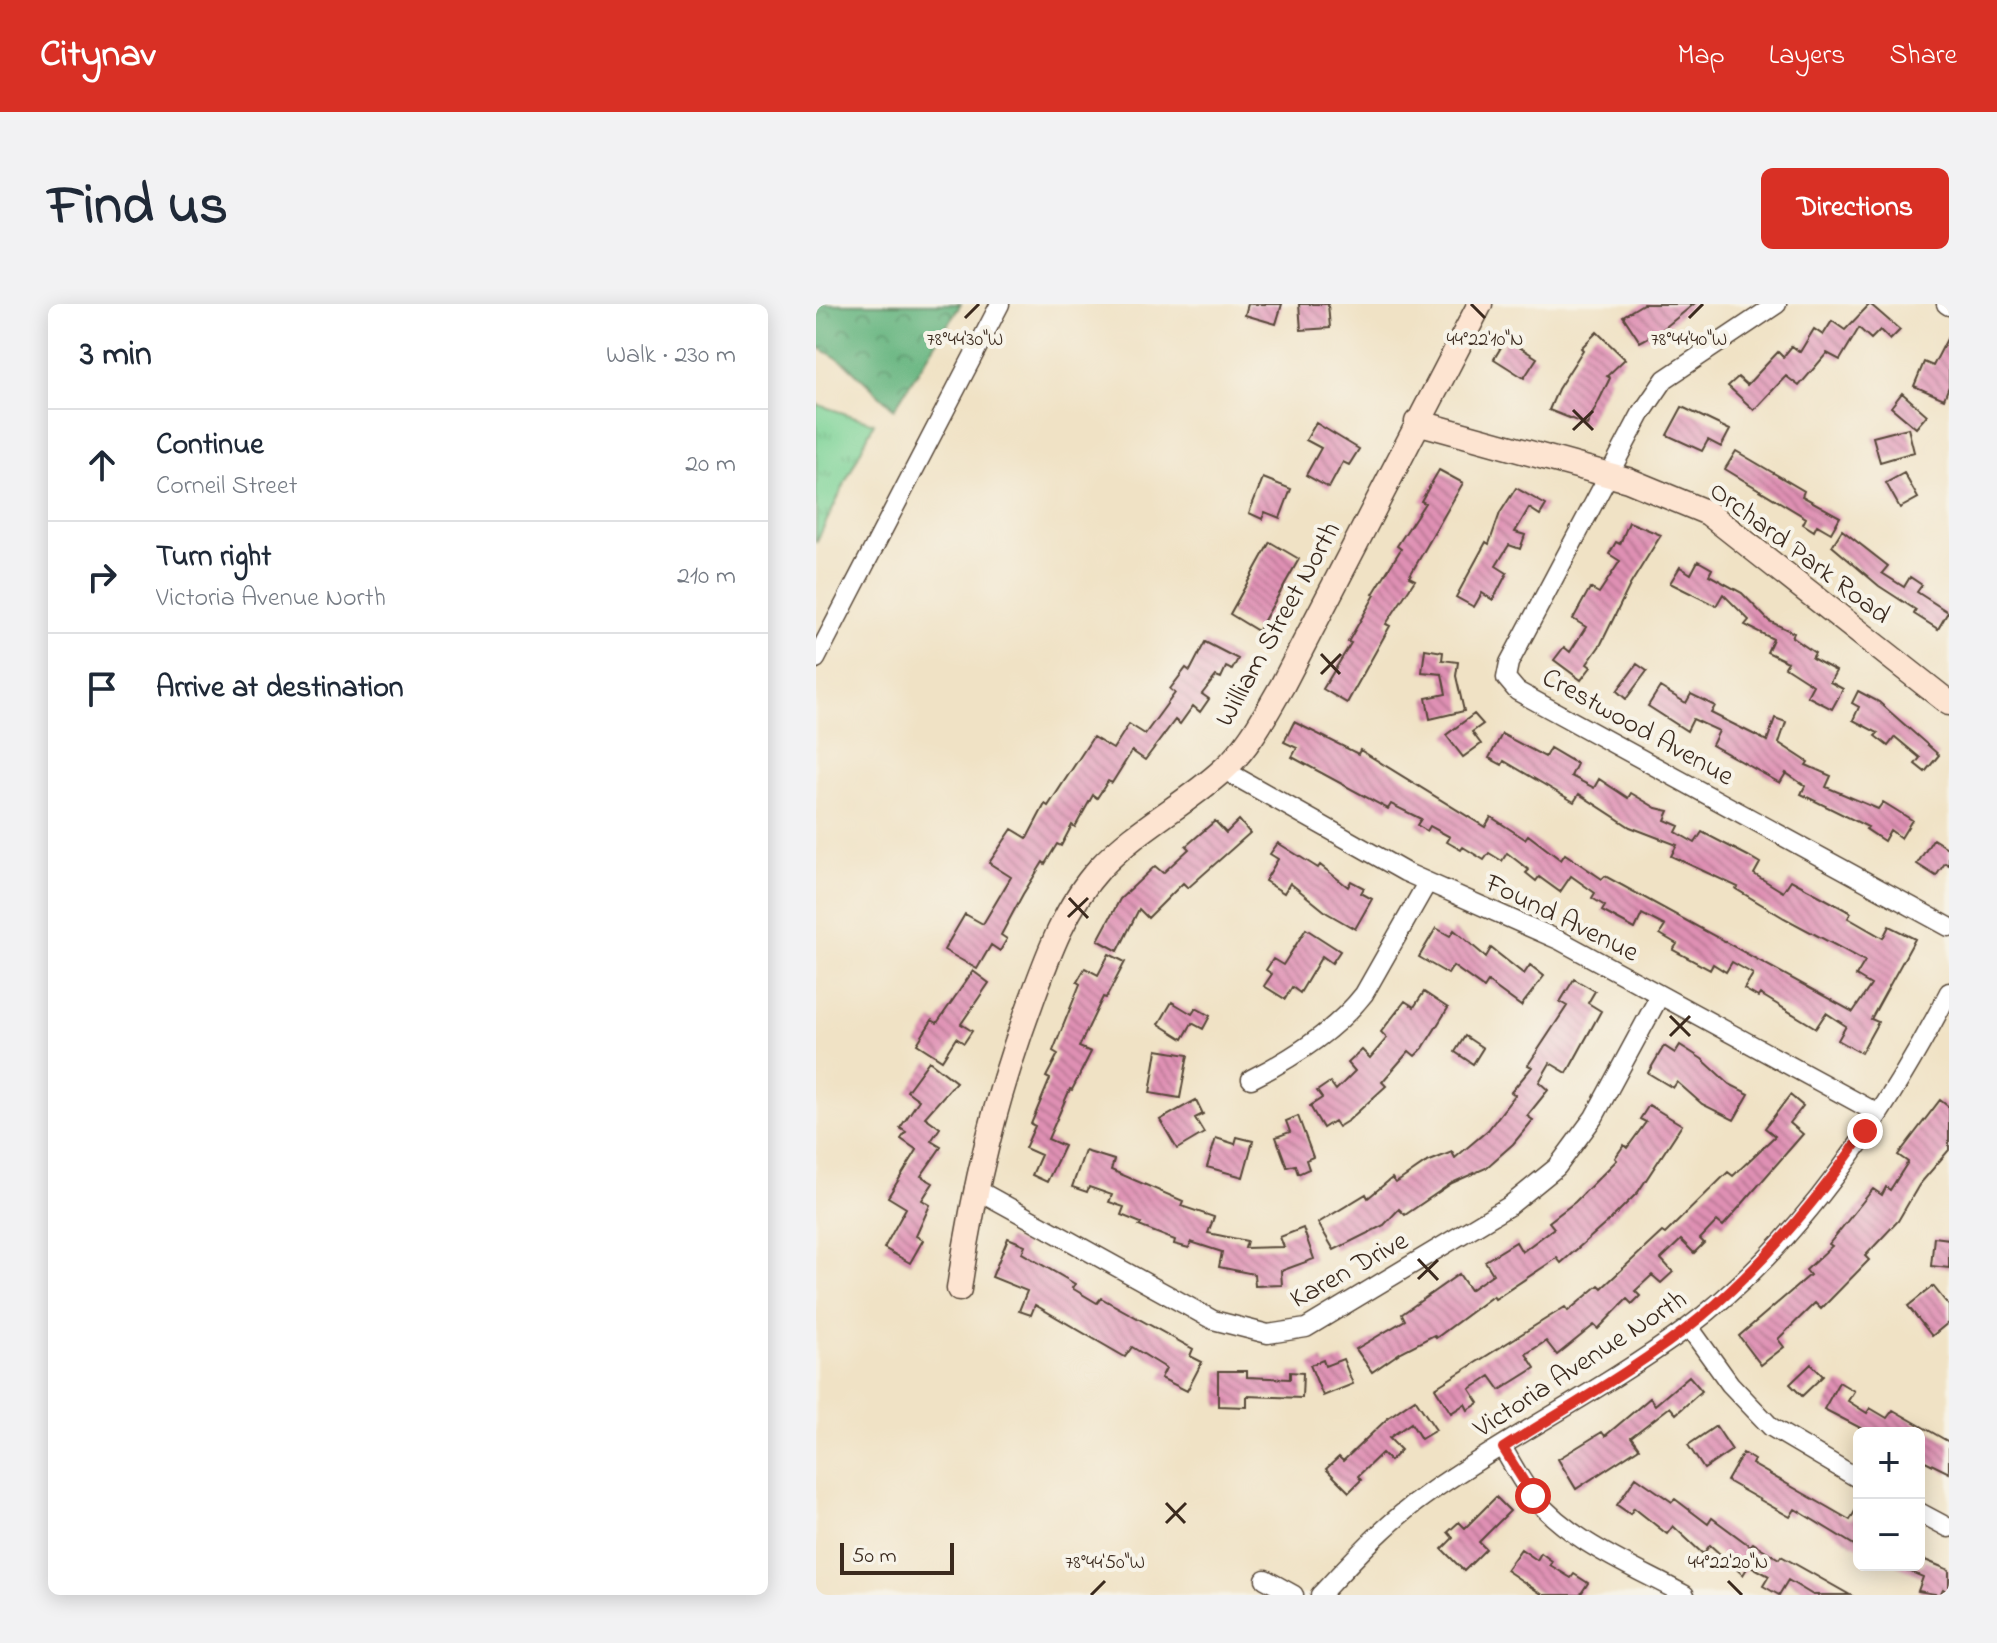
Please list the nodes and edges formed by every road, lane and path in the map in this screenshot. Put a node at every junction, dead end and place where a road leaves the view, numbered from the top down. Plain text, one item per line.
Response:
1 (1000, 304) edge
2 (1480, 304) edge
3 (1777, 304) edge
4 (1417, 422) junction
5 (1609, 475) junction
6 (816, 659) edge
7 (1949, 703) edge
8 (1224, 770) junction
9 (1427, 883) junction
10 (1949, 927) edge
11 (1949, 992) edge
12 (1660, 995) junction
13 (1251, 1079) dead end
14 (1877, 1113) junction
15 (974, 1188) junction
16 (959, 1289) dead end
17 (1689, 1327) junction
18 (1503, 1448) junction
19 (1853, 1476) edge
20 (1925, 1515) edge
21 (1949, 1528) edge
22 (1265, 1579) dead end
23 (1294, 1595) edge
24 (1320, 1595) edge
25 (1685, 1595) edge

1 - 6 street
2 - 4 street, William Street North
3 - 5 street
4 - 5 street, Orchard Park Road
4 - 8 street, William Street North
5 - 7 street, Orchard Park Road
5 - 10 street, Crestwood Avenue
8 - 9 street, Found Avenue
8 - 15 street, William Street North
9 - 12 street, Found Avenue
9 - 13 street
11 - 14 street, Victoria Avenue North
12 - 14 street, Found Avenue
12 - 15 street, Karen Drive
14 - 17 street, Victoria Avenue North
15 - 16 street, William Street North
17 - 18 street, Victoria Avenue North
17 - 19 street
18 - 24 street, Victoria Avenue North
18 - 25 street
20 - 21 street
22 - 23 street

